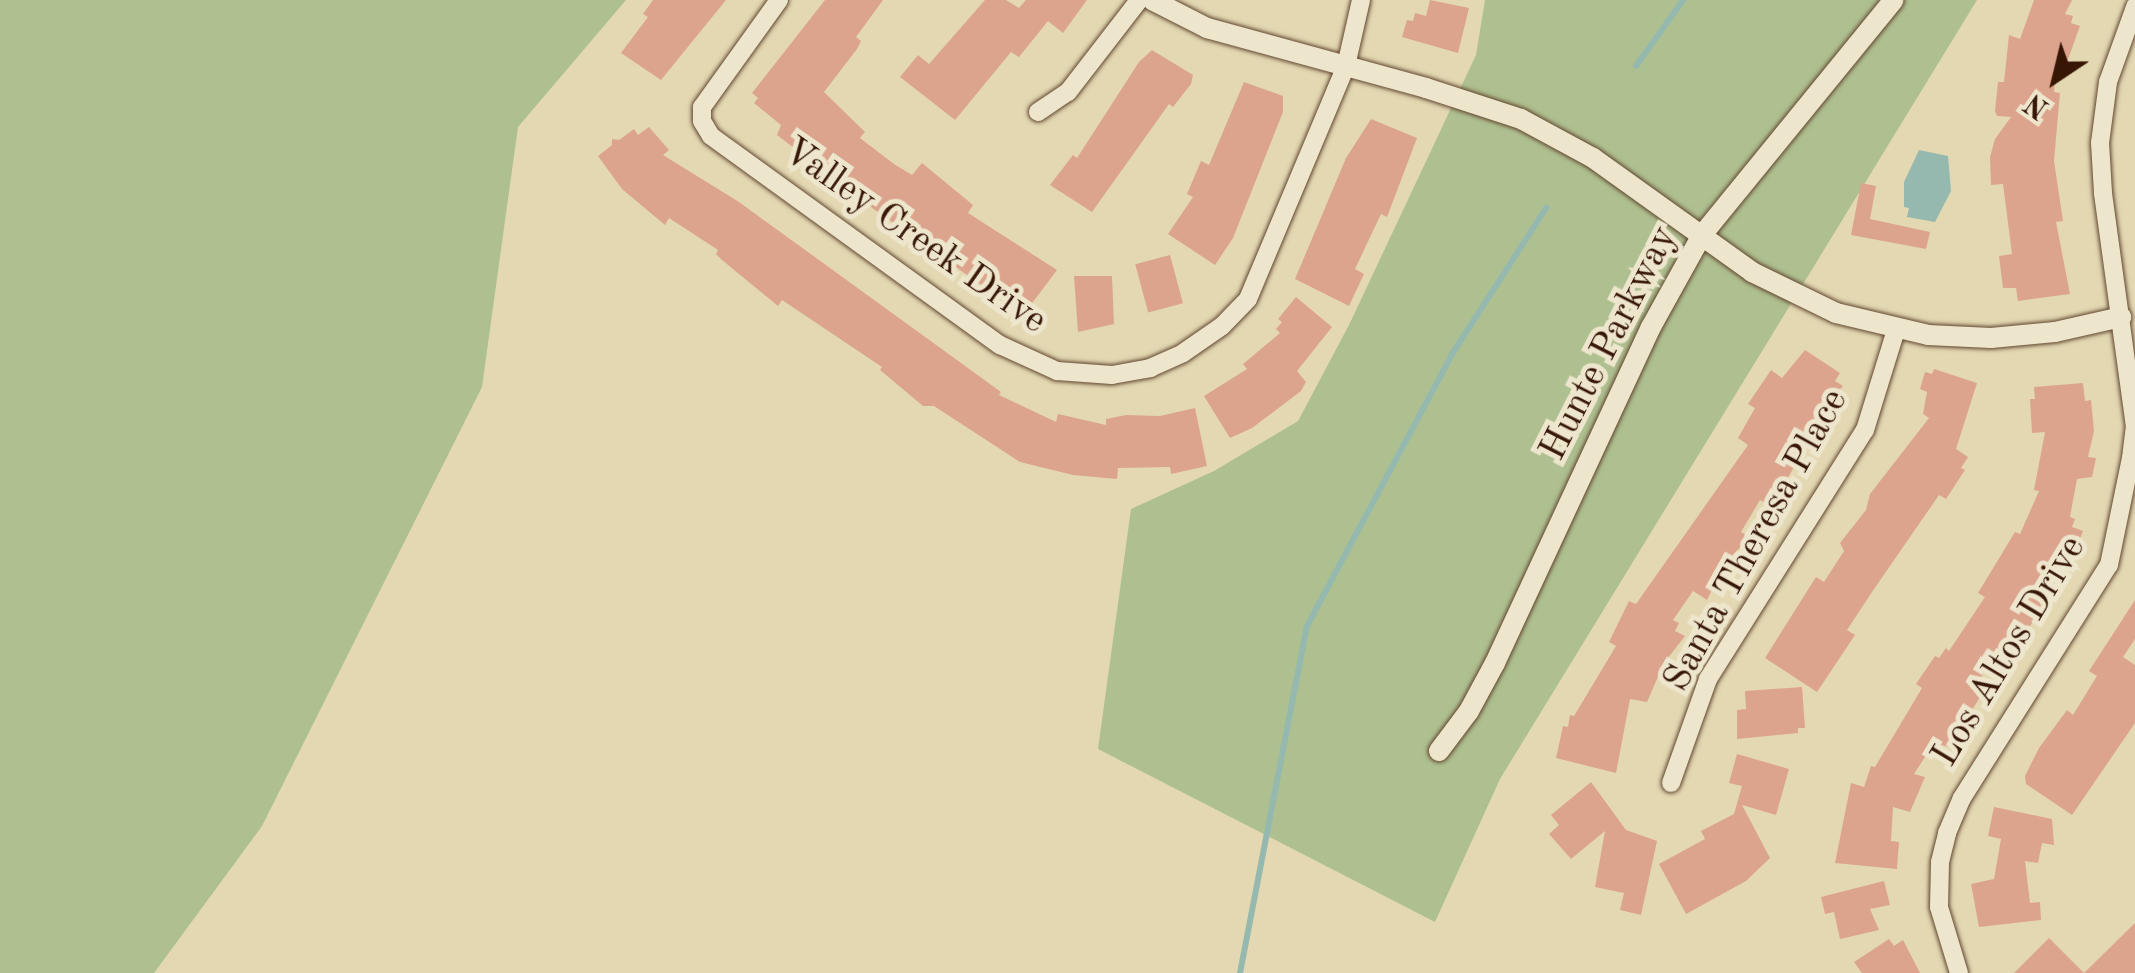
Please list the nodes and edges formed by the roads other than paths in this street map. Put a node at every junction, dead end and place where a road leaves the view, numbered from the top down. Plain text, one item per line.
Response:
1 (779, 0) edge
2 (1139, 0) edge
3 (1152, 0) edge
4 (1361, 0) edge
5 (1894, 0) edge
6 (2135, 7) edge
7 (1346, 66) junction
8 (1038, 112) dead end
9 (1702, 235) junction
10 (2121, 316) junction
11 (1896, 330) junction
12 (1438, 751) dead end
13 (1671, 783) dead end
14 (1959, 973) edge

1 - 7 street, Valley Creek Drive
2 - 8 street
3 - 7 street
4 - 7 street, Valley Creek Drive
5 - 9 street, Hunte Parkway
6 - 10 street, Los Altos Drive
7 - 9 street
9 - 11 street
9 - 12 street, Hunte Parkway
10 - 11 street
10 - 14 street, Los Altos Drive
11 - 13 street, Santa Theresa Place

